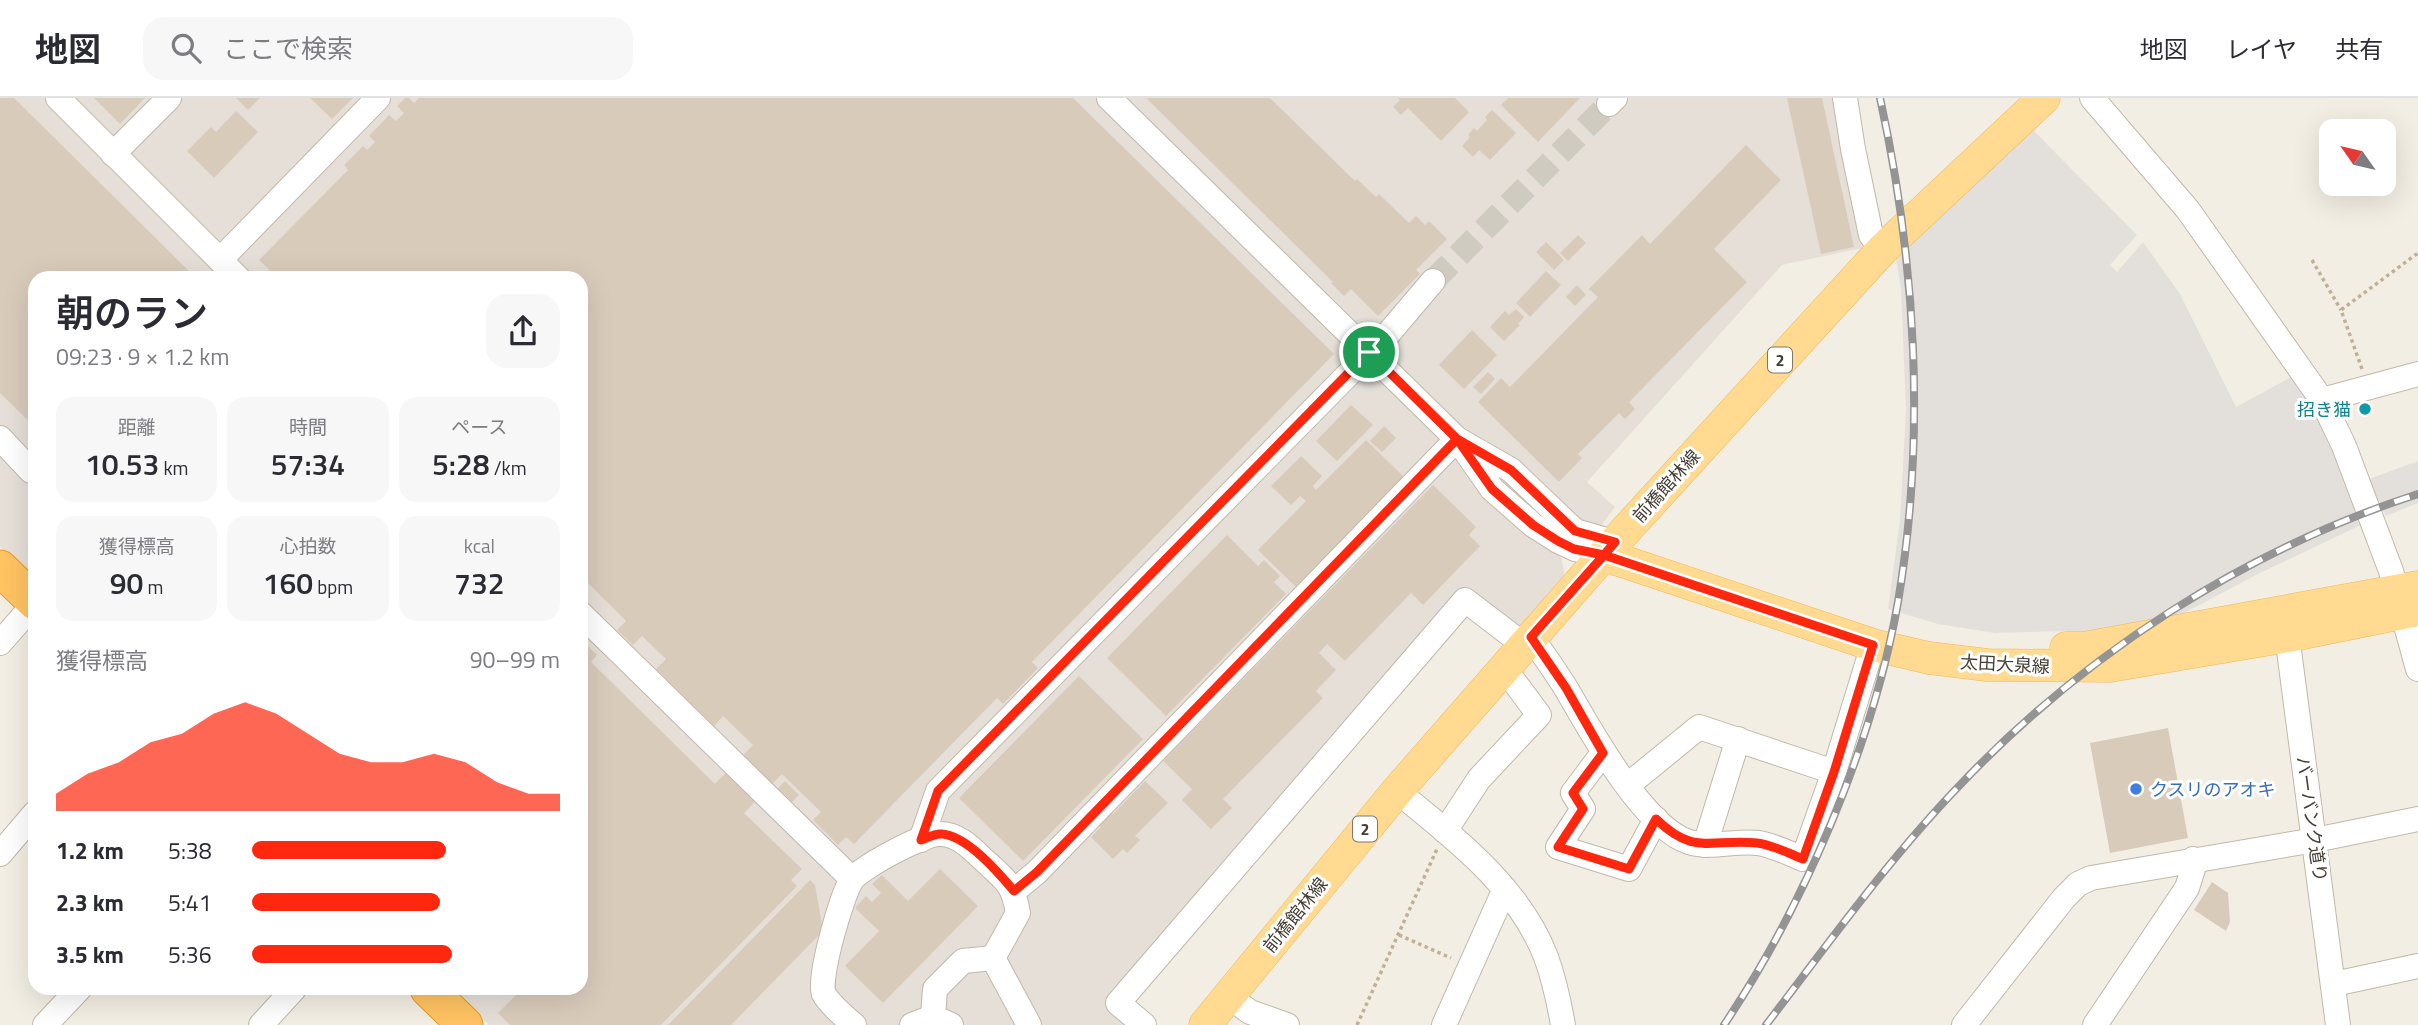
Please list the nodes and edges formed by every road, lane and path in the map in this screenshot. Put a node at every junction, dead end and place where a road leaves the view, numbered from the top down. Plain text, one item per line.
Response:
1 (58, 98) edge
2 (169, 98) edge
3 (378, 98) edge
4 (1109, 98) edge
5 (1845, 98) edge
6 (2044, 98) edge
7 (2092, 98) edge
8 (113, 154) junction
9 (1882, 250) junction
10 (2418, 253) edge
11 (2312, 260) dead end
12 (226, 271) edge
13 (228, 271) edge
14 (1433, 281) tunnel mouth
15 (2341, 310) junction
16 (1369, 352) junction
17 (2418, 374) edge
18 (2369, 387) junction
19 (2322, 400) junction
20 (0, 438) edge
21 (1457, 439) junction
22 (28, 468) edge
23 (1609, 548) junction
24 (0, 568) edge
25 (28, 596) edge
26 (2408, 600) edge
27 (28, 611) edge
28 (588, 621) edge
29 (2286, 624) junction
30 (0, 643) edge
31 (1873, 645) junction
32 (1520, 650) junction
33 (2418, 669) edge
34 (1738, 739) junction
35 (1598, 746) junction
36 (1834, 772) junction
37 (1628, 785) junction
38 (1396, 790) junction
39 (1656, 819) junction
40 (2418, 819) edge
41 (28, 822) edge
42 (1444, 831) junction
43 (921, 840) junction
44 (2315, 840) junction
45 (1715, 845) junction
46 (0, 853) edge
47 (2193, 859) junction
48 (852, 879) junction
49 (1014, 891) junction
50 (1504, 891) junction
51 (1399, 934) junction
52 (993, 958) junction
53 (2418, 966) edge
54 (1469, 967) junction
55 (2334, 984) junction
56 (73, 995) edge
57 (290, 995) edge
58 (434, 995) edge
59 (1228, 996) junction
60 (274, 1021) edge
61 (932, 1022) edge
62 (1026, 1023) edge
63 (45, 1025) edge
64 (465, 1025) edge
65 (854, 1025) edge
66 (1143, 1025) edge
67 (1205, 1025) edge
68 (1287, 1025) edge
69 (1357, 1025) edge
70 (1444, 1025) edge
71 (1563, 1025) edge
72 (1964, 1025) edge
73 (2095, 1025) edge
74 (2338, 1025) edge

1 - 8 street
2 - 8 street
3 - 13 street
4 - 16 street
5 - 9 street
6 - 9 main road, 前橋館林線 / 2
7 - 19 street
8 - 12 street
9 - 23 main road, 前橋館林線 / 2
10 - 15 path
11 - 15 path
14 - 16 street
15 - 18 path
16 - 21 street
16 - 43 street
17 - 18 street
18 - 19 street
19 - 26 street
20 - 22 street
21 - 23 street
21 - 49 street
23 - 29 main road, 太田大泉線
23 - 31 main road, 太田大泉線
23 - 32 main road, 前橋館林線 / 2
24 - 25 highway
26 - 29 main road, 太田大泉線
26 - 33 street
27 - 30 street
28 - 48 street
29 - 31 main road, 太田大泉線
29 - 44 street, バーバンク道り
31 - 36 street
32 - 35 street
32 - 38 main road, 前橋館林線 / 2
32 - 42 street
32 - 66 street
34 - 36 street
34 - 37 street
34 - 45 street
35 - 37 street
35 - 39 street
36 - 45 street
37 - 39 street
38 - 42 street
38 - 59 main road, 前橋館林線 / 2
39 - 45 street
40 - 44 street
41 - 46 street
42 - 50 street
42 - 51 path
43 - 48 street
43 - 49 street
44 - 47 street
44 - 55 street, バーバンク道り
47 - 72 street
47 - 73 street
48 - 65 street
49 - 52 street
50 - 54 street
50 - 71 street
51 - 54 path
51 - 69 path
52 - 61 street
52 - 62 street
53 - 55 street
54 - 70 street
55 - 74 street, バーバンク道り
56 - 63 street
57 - 60 street
58 - 64 highway
59 - 67 main road, 前橋館林線 / 2
59 - 68 street

